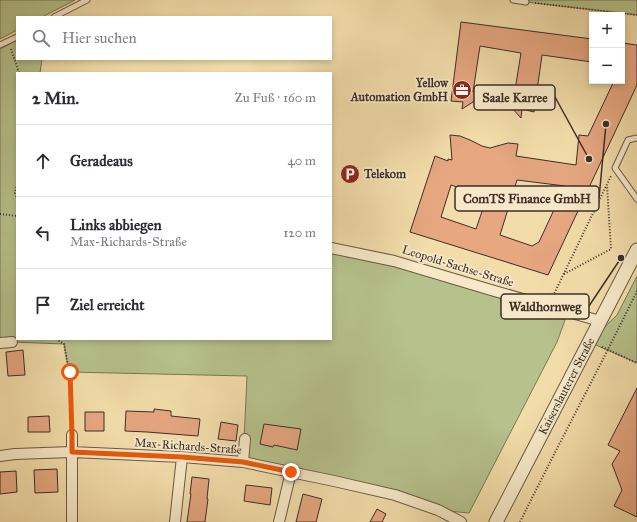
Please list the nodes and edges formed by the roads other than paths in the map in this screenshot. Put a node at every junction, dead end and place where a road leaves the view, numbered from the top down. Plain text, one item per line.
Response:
1 (87, 0) edge
2 (513, 0) edge
3 (526, 2) road end
4 (56, 16) edge
5 (16, 38) edge
6 (0, 46) edge
7 (637, 138) edge
8 (637, 199) edge
9 (332, 248) edge
10 (637, 250) edge
11 (600, 321) junction
12 (12, 342) dead end
13 (0, 343) edge
14 (72, 435) road end
15 (245, 440) dead end
16 (72, 452) junction
17 (0, 456) edge
18 (182, 457) junction
19 (243, 462) junction
20 (291, 472) junction
21 (72, 522) edge
22 (175, 522) edge
23 (279, 522) edge
24 (461, 522) edge
25 (496, 522) edge

1 - 4 lane
2 - 3 lane
5 - 6 lane
7 - 8 lane
9 - 11 street, Leopold-Sachse-Straße
10 - 11 street, Kaiserslauterer Straße
11 - 25 street, Kaiserslauterer Straße
12 - 13 street
14 - 16 street
15 - 19 street
16 - 17 street, Max-Richards-Straße
16 - 18 street, Max-Richards-Straße
16 - 21 street
18 - 19 street, Max-Richards-Straße
18 - 22 street
19 - 20 street, Max-Richards-Straße
20 - 23 street
20 - 24 street, Max-Richards-Straße

